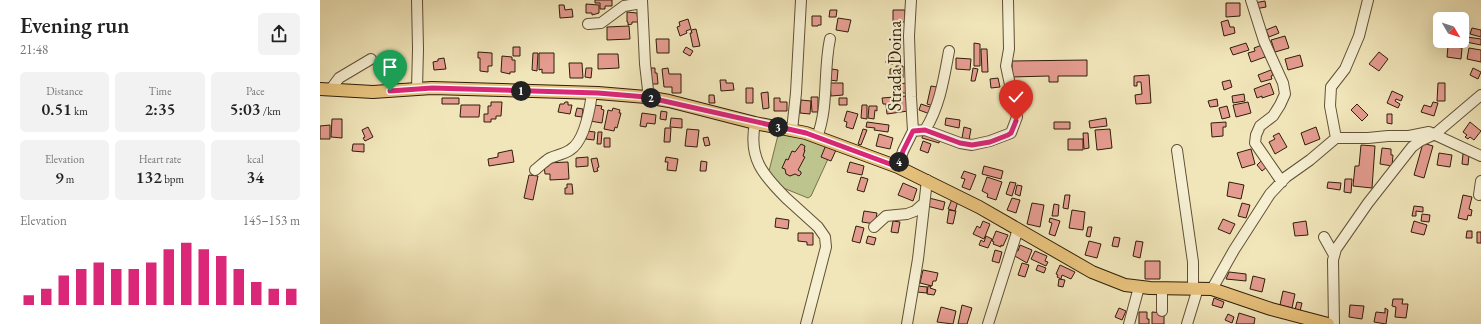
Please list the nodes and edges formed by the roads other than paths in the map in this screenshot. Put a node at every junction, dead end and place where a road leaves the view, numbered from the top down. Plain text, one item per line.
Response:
1 (417, 0) edge
2 (422, 0) edge
3 (800, 0) edge
4 (911, 0) edge
5 (1008, 0) edge
6 (1251, 0) edge
7 (1368, 0) edge
8 (637, 1) edge
9 (417, 12) junction
10 (588, 24) dead end
11 (830, 39) dead end
12 (949, 51) dead end
13 (371, 59) dead end
14 (417, 89) junction
15 (325, 90) edge
16 (592, 93) junction
17 (1481, 95) edge
18 (646, 97) junction
19 (755, 123) junction
20 (792, 130) junction
21 (925, 130) junction
22 (913, 131) junction
23 (1435, 134) junction
24 (817, 137) junction
25 (1336, 138) junction
26 (1177, 150) dead end
27 (1481, 156) edge
28 (898, 167) junction
29 (535, 170) dead end
30 (927, 180) junction
31 (1481, 181) edge
32 (1282, 182) junction
33 (1479, 195) dead end
34 (923, 204) junction
35 (874, 227) dead end
36 (1018, 229) junction
37 (1324, 237) dead end
38 (1334, 255) junction
39 (1139, 287) junction
40 (1162, 288) junction
41 (1195, 288) junction
42 (1212, 289) junction
43 (1162, 311) dead end
44 (806, 324) edge
45 (907, 324) edge
46 (988, 324) edge
47 (1129, 324) edge
48 (1187, 324) edge
49 (1328, 324) edge
50 (1334, 324) edge

1 - 9 street
2 - 9 street
3 - 20 street
4 - 22 street, Strada Doina
5 - 21 street
6 - 32 street
7 - 25 street
8 - 10 street
8 - 18 street
9 - 14 street
11 - 24 street
12 - 21 street
13 - 15 street
14 - 15 main road
14 - 16 main road
16 - 18 main road
16 - 29 street
17 - 23 street
18 - 19 main road
19 - 20 main road
19 - 44 street
20 - 24 main road
21 - 22 street
22 - 28 street
23 - 25 street
23 - 27 street
23 - 38 street
24 - 28 main road
25 - 32 street
26 - 41 street
28 - 30 main road
30 - 34 street
30 - 36 main road
31 - 33 street
32 - 42 street
34 - 35 street
34 - 45 street
36 - 39 main road
36 - 46 street
37 - 38 street
38 - 50 street
39 - 40 main road
39 - 47 street
40 - 41 main road
40 - 43 street
41 - 42 main road
41 - 48 street
42 - 49 main road

